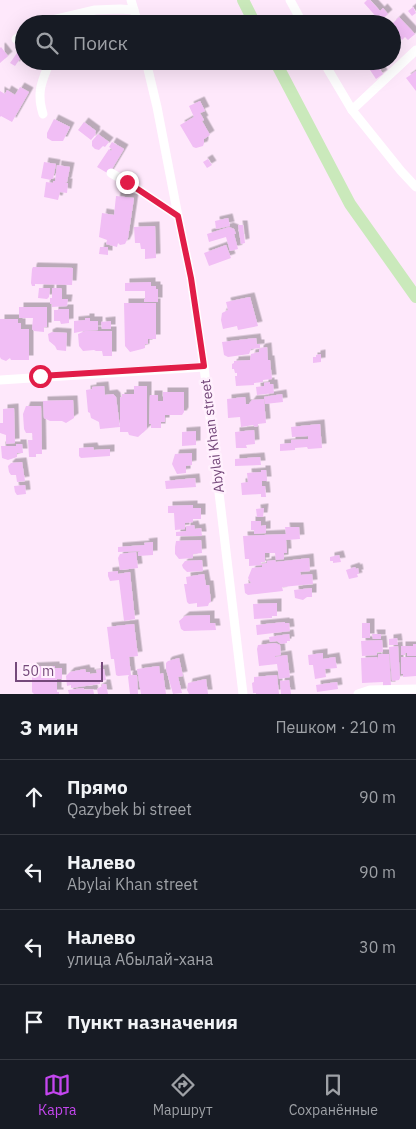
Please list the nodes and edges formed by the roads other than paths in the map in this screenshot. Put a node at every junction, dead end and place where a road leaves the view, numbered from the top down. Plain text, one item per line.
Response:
1 (132, 0) edge
2 (290, 0) edge
3 (134, 10) junction
4 (75, 15) edge
5 (135, 15) edge
6 (298, 15) edge
7 (416, 50) edge
8 (401, 64) edge
9 (47, 70) edge
10 (148, 70) edge
11 (328, 70) edge
12 (395, 70) edge
13 (352, 110) junction
14 (43, 114) dead end
15 (111, 173) dead end
16 (416, 187) edge
17 (178, 216) junction
18 (204, 366) junction
19 (0, 380) edge
20 (416, 689) edge
21 (243, 694) edge
22 (358, 694) edge

1 - 3 street
2 - 6 street
3 - 4 street
3 - 5 street
7 - 8 street
9 - 14 street
10 - 17 street, Abylai Khan street
11 - 13 street
12 - 13 street
13 - 16 street
15 - 17 street
17 - 18 street, Abylai Khan street
18 - 19 street
18 - 21 street, Abylai Khan street
20 - 22 street

